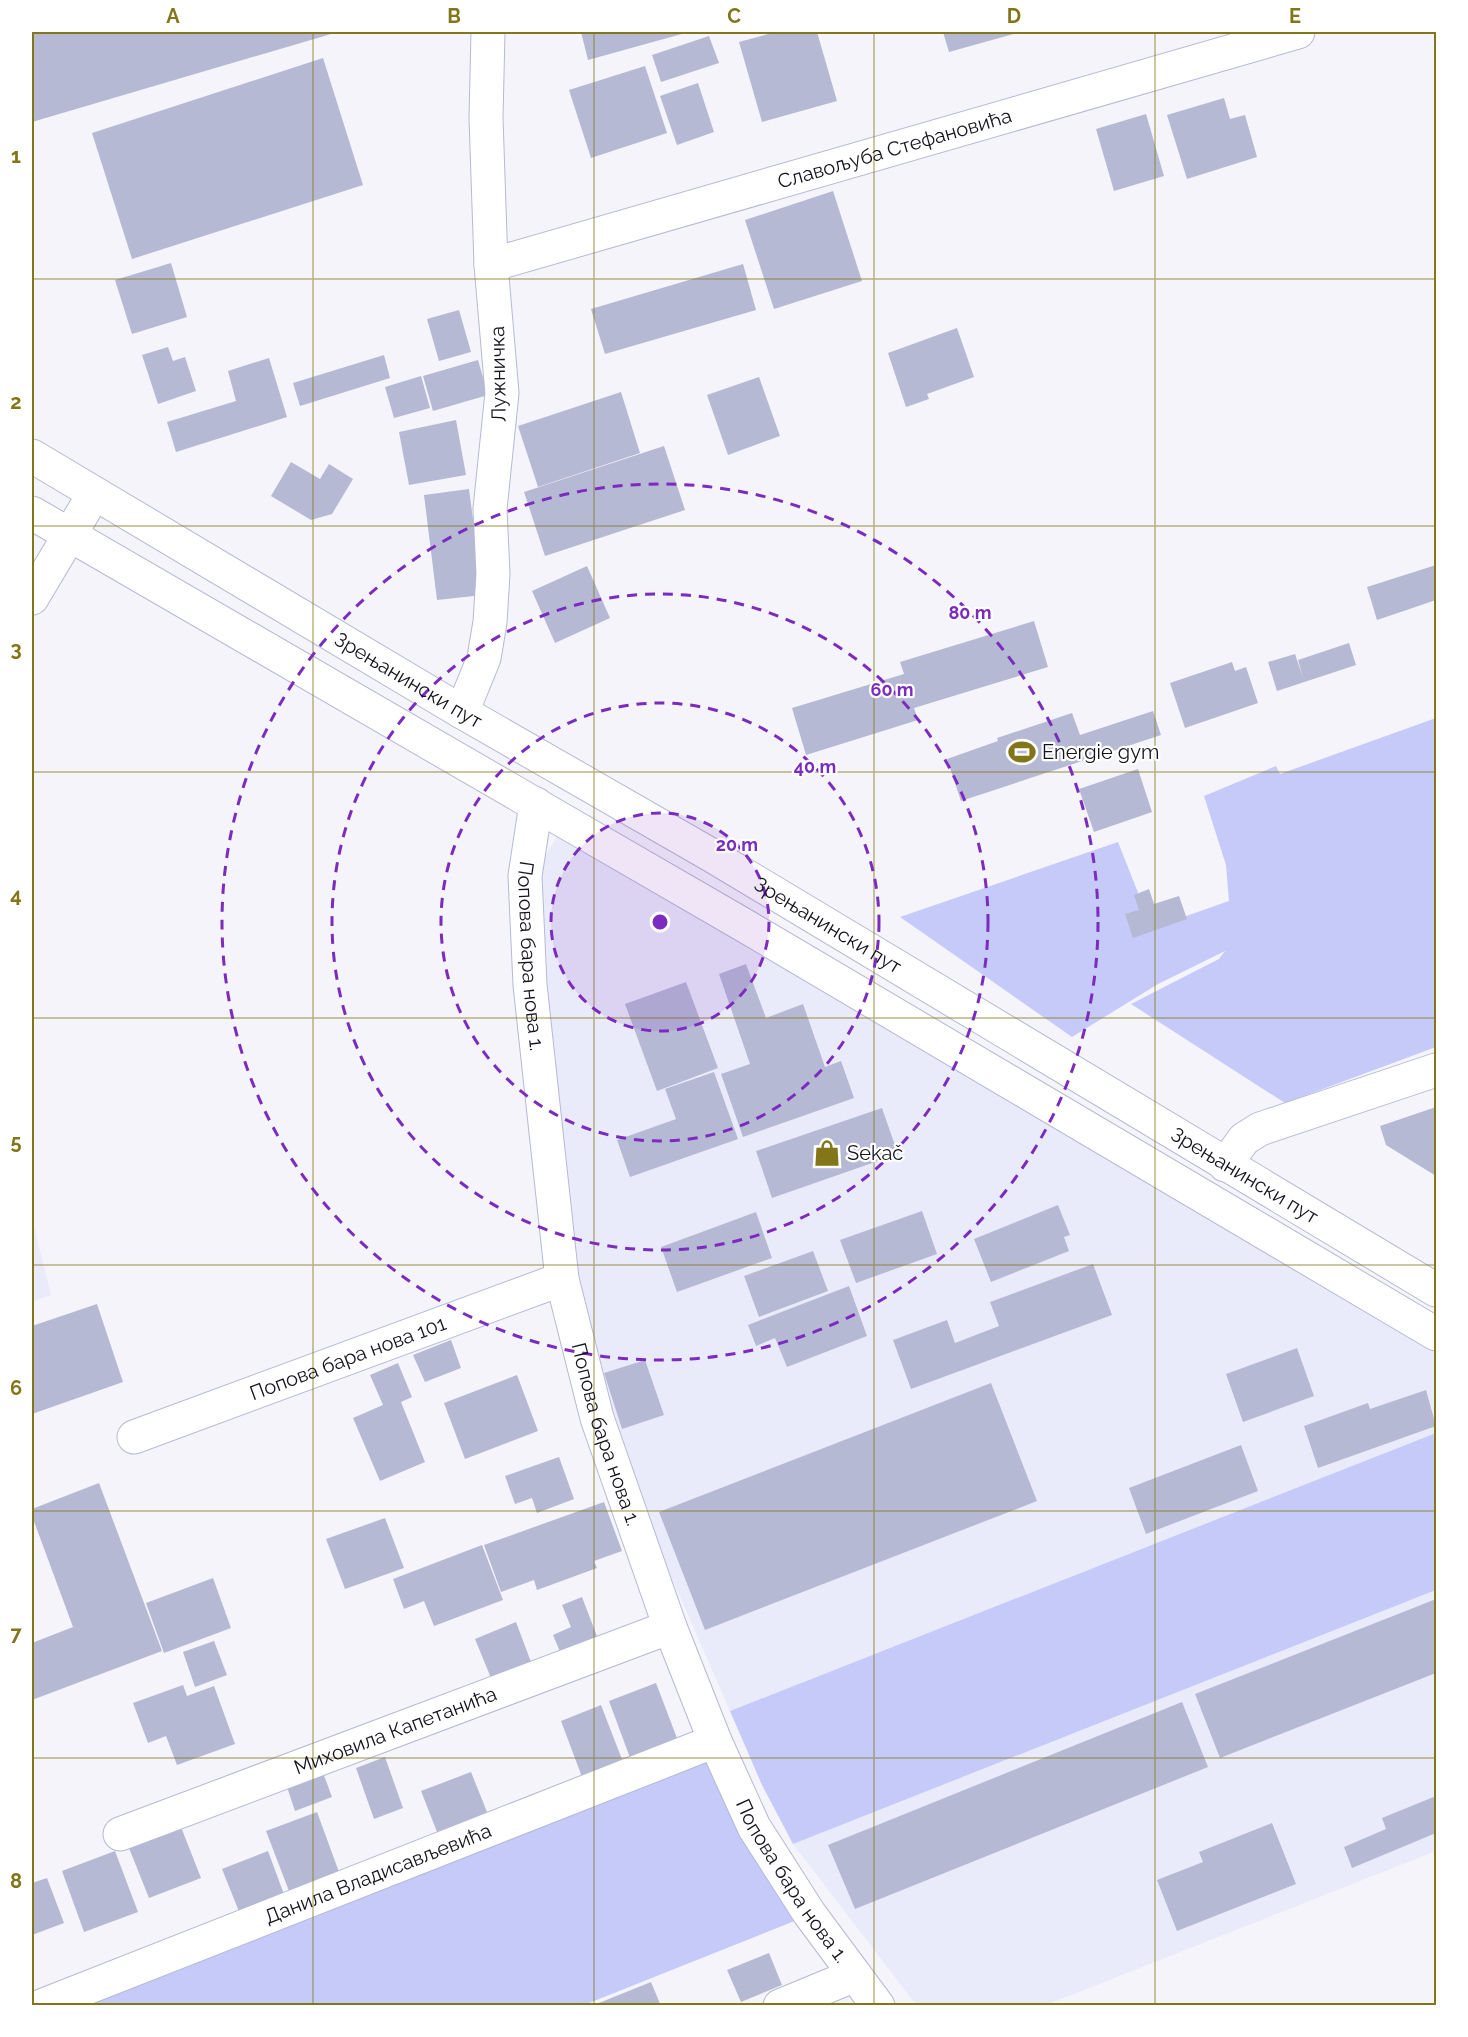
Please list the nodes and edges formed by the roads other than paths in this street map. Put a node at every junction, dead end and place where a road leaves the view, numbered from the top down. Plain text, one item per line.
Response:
1 (488, 32) edge
2 (1298, 32) edge
3 (491, 265) junction
4 (32, 456) edge
5 (94, 494) junction
6 (32, 513) edge
7 (68, 535) junction
8 (32, 598) edge
9 (462, 712) junction
10 (536, 804) junction
11 (1437, 1070) edge
12 (1225, 1165) junction
13 (562, 1279) junction
14 (1437, 1290) edge
15 (1437, 1334) edge
16 (134, 1437) dead end
17 (670, 1627) junction
18 (715, 1741) junction
19 (120, 1834) dead end
20 (855, 1975) junction
21 (41, 2006) edge
22 (780, 2006) edge
23 (878, 2006) edge

1 - 3 street, Лужничка
2 - 3 street, Славољуба Стефановића
3 - 9 street, Лужничка
4 - 5 street, Зрењанински пут
5 - 7 street
5 - 9 street, Зрењанински пут
6 - 7 street, Зрењанински пут
7 - 8 street
7 - 10 street, Зрењанински пут
9 - 12 street, Зрењанински пут
10 - 13 street, Попова бара нова 1.
10 - 15 street, Зрењанински пут
11 - 12 street
12 - 14 street, Зрењанински пут
13 - 16 street, Попова бара нова 101
13 - 17 street, Попова бара нова 1.
17 - 18 street, Попова бара нова 1.
17 - 19 street, Миховила Капетанића
18 - 20 street, Попова бара нова 1.
18 - 21 street, Данила Владисављевића
20 - 22 street
20 - 23 street, Попова бара нова 1.

